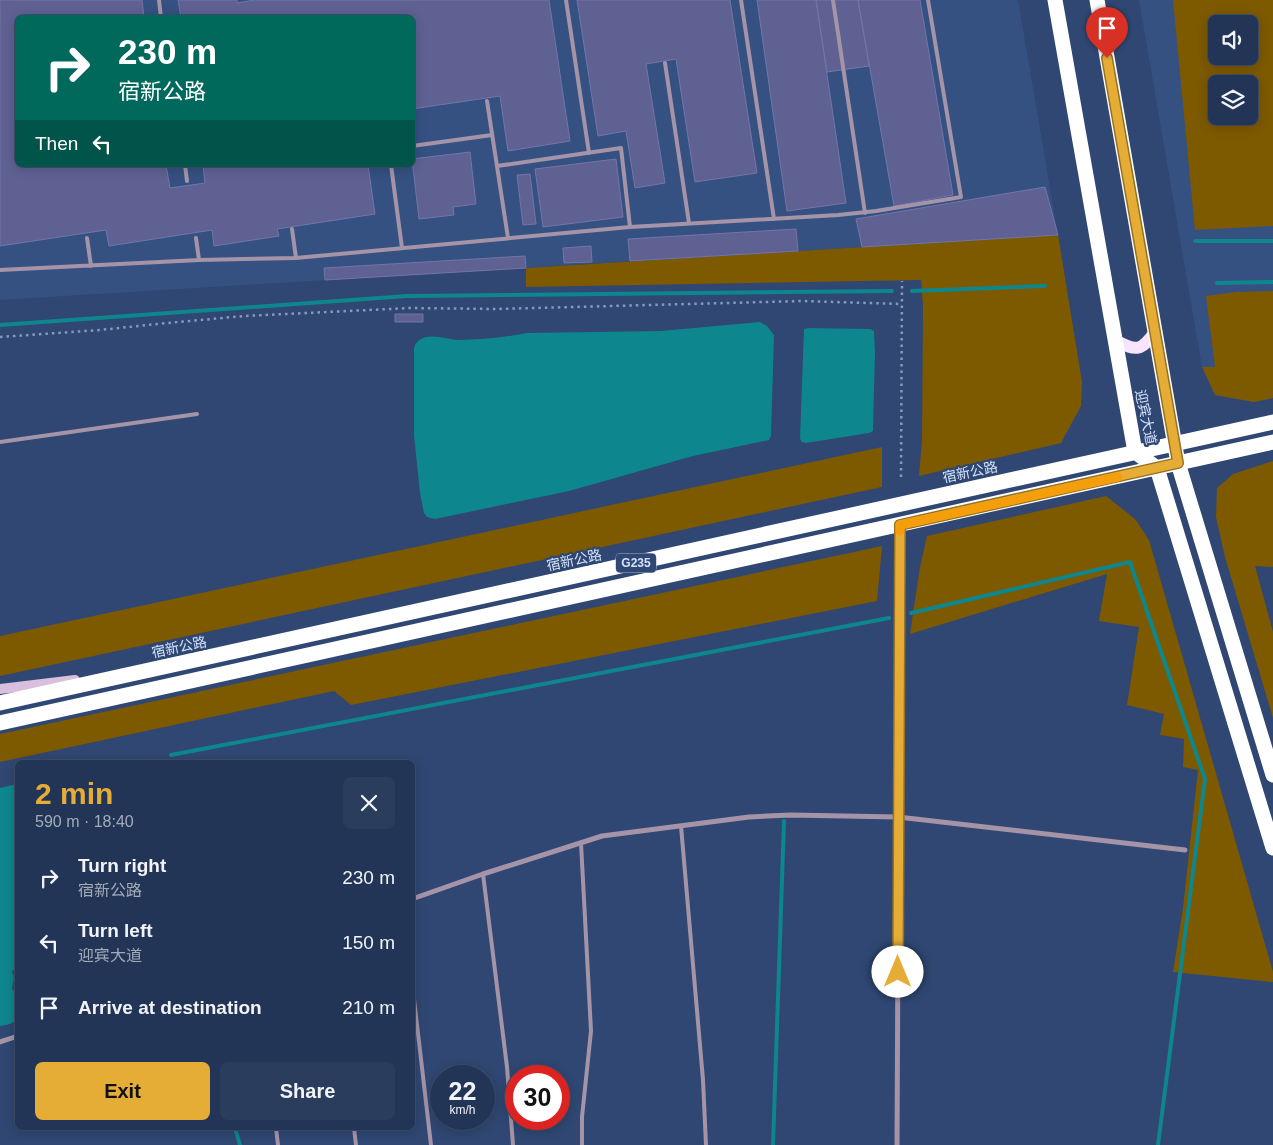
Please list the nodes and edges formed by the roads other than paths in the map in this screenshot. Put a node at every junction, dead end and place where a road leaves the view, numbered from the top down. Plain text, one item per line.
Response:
1 (159, 0) edge
2 (566, 0) edge
3 (741, 0) edge
4 (832, 0) edge
5 (928, 0) edge
6 (1055, 0) edge
7 (1097, 0) edge
8 (162, 15) edge
9 (665, 63) dead end
10 (487, 101) dead end
11 (492, 135) junction
12 (415, 146) edge
13 (589, 153) junction
14 (497, 166) junction
15 (185, 167) edge
16 (391, 167) edge
17 (187, 181) dead end
18 (865, 212) junction
19 (774, 219) junction
20 (689, 223) junction
21 (630, 226) junction
22 (292, 229) dead end
23 (87, 238) dead end
24 (196, 238) dead end
25 (508, 238) junction
26 (402, 248) junction
27 (296, 258) junction
28 (200, 260) junction
29 (92, 266) junction
30 (0, 270) edge
31 (1155, 332) junction
32 (1115, 340) junction
33 (197, 414) dead end
34 (1273, 422) edge
35 (0, 442) edge
36 (1273, 442) edge
37 (1174, 443) junction
38 (1135, 452) junction
39 (1178, 463) junction
40 (1158, 468) junction
41 (900, 525) junction
42 (172, 665) junction
43 (0, 689) edge
44 (0, 704) edge
45 (0, 723) edge
46 (1273, 775) edge
47 (898, 817) junction
48 (681, 826) junction
49 (581, 843) junction
50 (1273, 848) edge
51 (1185, 850) dead end
52 (483, 874) junction
53 (415, 898) edge
54 (415, 1008) edge
55 (15, 1037) edge
56 (0, 1042) edge
57 (276, 1130) edge
58 (354, 1130) edge
59 (278, 1145) edge
60 (356, 1145) edge
61 (431, 1145) edge
62 (513, 1145) edge
63 (582, 1145) edge
64 (706, 1145) edge
65 (897, 1145) edge

1 - 8 lane
2 - 13 lane
3 - 19 lane
4 - 18 lane
5 - 18 lane
6 - 32 highway, 迎宾大道
7 - 31 highway, 迎宾大道
9 - 20 lane
10 - 11 lane
11 - 12 lane
11 - 14 lane
13 - 14 lane
13 - 21 lane
14 - 25 lane
15 - 17 lane
16 - 26 lane
18 - 19 lane
19 - 20 lane
20 - 21 lane
21 - 25 lane
22 - 27 lane
23 - 29 lane
24 - 28 lane
25 - 26 lane
26 - 27 lane
27 - 28 lane
28 - 29 lane
29 - 30 lane
31 - 32 main road
31 - 37 highway, 迎宾大道
32 - 38 highway, 迎宾大道
33 - 35 lane
34 - 37 highway, 宿新公路 / G235
36 - 39 highway, G235
37 - 38 highway, 宿新公路 / G235
37 - 39 highway, 迎宾大道
38 - 40 highway, 迎宾大道
38 - 42 highway, 宿新公路 / G235
39 - 40 highway, G235
39 - 46 highway, 迎宾大道
40 - 41 highway, G235
40 - 50 highway
41 - 45 highway, G235
41 - 47 street
42 - 43 street
42 - 44 highway, 宿新公路 / G235
47 - 48 street
47 - 51 street
47 - 65 street
48 - 49 street
48 - 64 lane
49 - 52 street
49 - 63 lane
52 - 53 street
52 - 62 lane
54 - 61 lane
55 - 56 street
57 - 59 lane
58 - 60 lane

